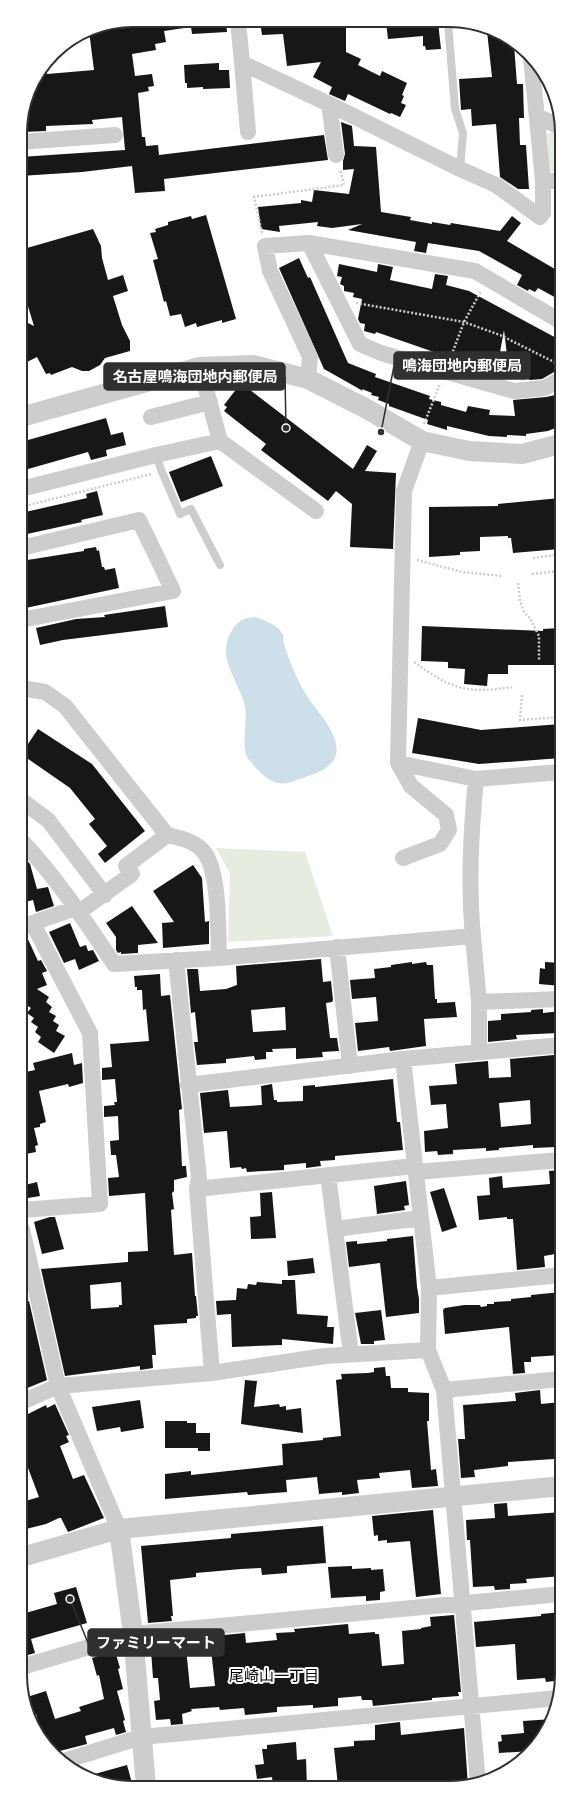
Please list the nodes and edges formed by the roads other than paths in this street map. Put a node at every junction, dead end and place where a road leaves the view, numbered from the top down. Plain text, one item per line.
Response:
1 (239, 27) edge
2 (448, 27) edge
3 (242, 63) junction
4 (532, 67) edge
5 (329, 104) junction
6 (537, 116) junction
7 (555, 125) edge
8 (248, 132) dead end
9 (115, 135) dead end
10 (27, 141) edge
11 (336, 154) road end
12 (460, 169) junction
13 (543, 181) junction
14 (555, 181) edge
15 (309, 243) junction
16 (555, 318) edge
17 (200, 367) junction
18 (308, 380) junction
19 (555, 382) edge
20 (210, 402) junction
21 (27, 415) edge
22 (151, 418) dead end
23 (422, 435) junction
24 (220, 441) junction
25 (555, 445) edge
26 (156, 455) junction
27 (27, 487) edge
28 (316, 511) dead end
29 (27, 547) edge
30 (220, 565) dead end
31 (27, 619) edge
32 (27, 689) edge
33 (398, 763) junction
34 (555, 772) edge
35 (476, 779) junction
36 (27, 804) edge
37 (168, 835) junction
38 (27, 846) edge
39 (404, 858) dead end
40 (104, 895) junction
41 (77, 910) junction
42 (27, 925) edge
43 (473, 936) junction
44 (337, 947) junction
45 (219, 958) junction
46 (176, 960) junction
47 (555, 999) edge
48 (479, 1002) junction
49 (555, 1046) edge
50 (478, 1052) junction
51 (403, 1058) junction
52 (350, 1066) junction
53 (188, 1085) junction
54 (555, 1160) edge
55 (415, 1169) junction
56 (328, 1175) junction
57 (197, 1189) junction
58 (27, 1210) edge
59 (421, 1218) junction
60 (336, 1229) junction
61 (27, 1251) edge
62 (555, 1276) edge
63 (429, 1288) junction
64 (428, 1350) junction
65 (351, 1354) junction
66 (212, 1373) junction
67 (555, 1380) edge
68 (58, 1386) junction
69 (444, 1390) junction
70 (27, 1400) edge
71 (555, 1487) edge
72 (453, 1496) junction
73 (119, 1528) junction
74 (27, 1556) edge
75 (555, 1595) edge
76 (463, 1603) junction
77 (133, 1634) junction
78 (27, 1666) edge
79 (552, 1699) edge
80 (471, 1706) junction
81 (141, 1737) junction
82 (69, 1759) edge
83 (477, 1777) edge
84 (145, 1781) edge

1 - 3 street
2 - 12 lane
3 - 5 street
3 - 8 street
4 - 6 street
5 - 11 street
5 - 12 street
6 - 7 street
6 - 13 street
9 - 10 street
12 - 13 street
13 - 14 street
15 - 16 street
15 - 18 street
15 - 19 street
17 - 18 street
17 - 20 street
17 - 21 street
18 - 23 street
20 - 22 street
20 - 24 street
23 - 25 street
23 - 33 street
24 - 26 street
24 - 28 street
26 - 27 street
26 - 30 lane
29 - 31 street
32 - 37 street
33 - 35 street
33 - 39 street
34 - 35 street
35 - 43 street
36 - 40 street
37 - 40 street
37 - 45 street
38 - 41 street
40 - 41 street
41 - 42 street
41 - 46 street
42 - 58 street
43 - 44 street
43 - 48 street
44 - 45 street
44 - 52 street
45 - 46 street
46 - 53 street
47 - 48 street
48 - 50 street
49 - 50 street
50 - 51 street
51 - 52 street
51 - 55 street
52 - 53 street
53 - 57 street
54 - 55 street
55 - 56 street
55 - 59 street
56 - 57 street
56 - 60 street
57 - 66 street
59 - 60 street
59 - 63 street
60 - 65 street
61 - 68 street
62 - 63 street
63 - 64 street
64 - 65 street
64 - 69 street
65 - 66 street
66 - 68 street
67 - 69 street
68 - 70 street
68 - 73 street
69 - 72 street
71 - 72 street
72 - 73 street
72 - 76 street
73 - 74 street
73 - 77 street
75 - 76 street
76 - 77 street
76 - 80 street
77 - 78 street
77 - 81 street
79 - 80 street
80 - 81 street
80 - 83 street
81 - 82 street
81 - 84 street

